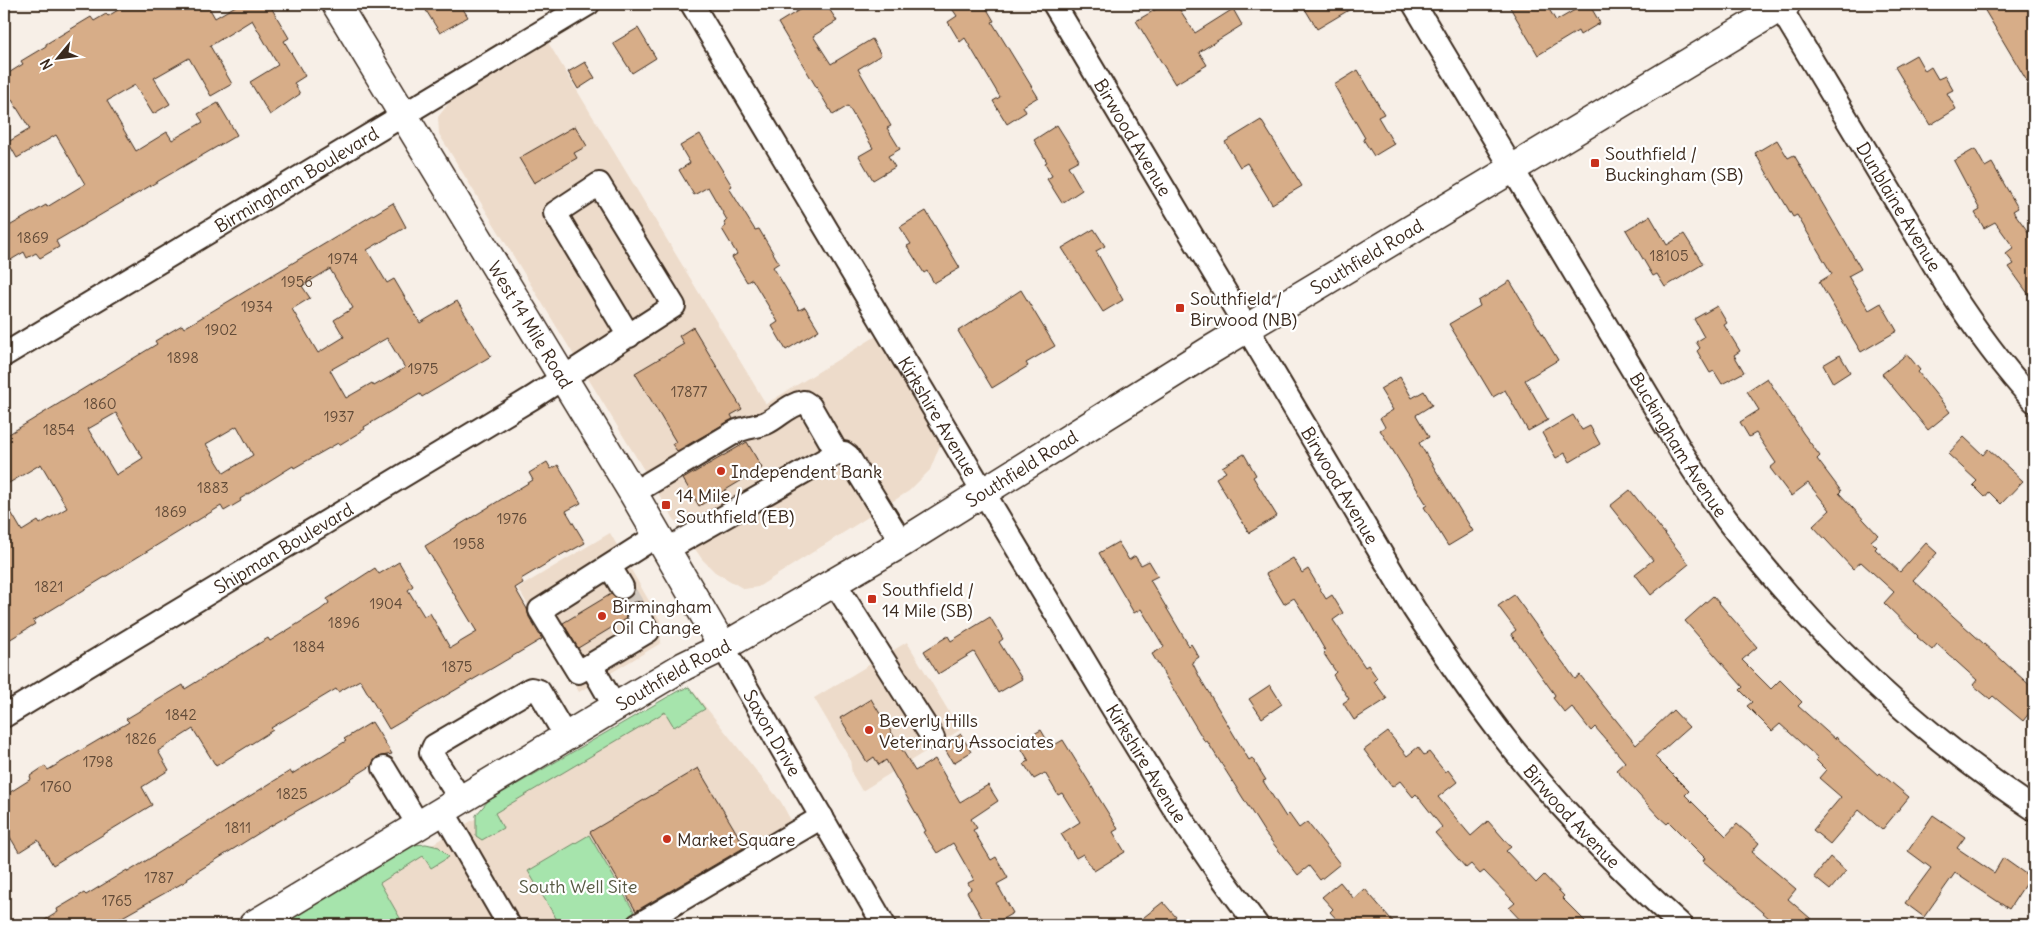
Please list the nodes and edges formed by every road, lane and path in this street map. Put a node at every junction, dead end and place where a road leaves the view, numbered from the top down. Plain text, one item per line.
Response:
1 (336, 4) edge
2 (588, 4) edge
3 (692, 4) edge
4 (1054, 4) edge
5 (1414, 4) edge
6 (1781, 5) edge
7 (403, 115) junction
8 (1512, 169) junction
9 (1247, 329) junction
10 (629, 336) junction
11 (4, 355) edge
12 (563, 378) junction
13 (2034, 401) edge
14 (838, 453) junction
15 (633, 493) junction
16 (984, 493) junction
17 (662, 543) junction
18 (902, 543) junction
19 (610, 566) junction
20 (834, 582) junction
21 (622, 586) tunnel mouth
22 (638, 614) tunnel mouth
23 (723, 647) junction
24 (591, 665) junction
25 (615, 707) junction
26 (4, 716) edge
27 (566, 737) junction
28 (933, 738) dead end
29 (384, 768) dead end
30 (452, 805) junction
31 (2034, 809) edge
32 (822, 817) junction
33 (418, 826) junction
34 (880, 919) edge
35 (253, 925) edge
36 (509, 925) edge
37 (638, 925) edge
38 (1257, 925) edge
39 (1682, 925) edge

1 - 7 main road, West 14 Mile Road
2 - 7 street, Birmingham Boulevard
3 - 16 street, Kirkshire Avenue
4 - 9 street, Birwood Avenue
5 - 8 street, Buckingham Avenue
6 - 8 main road, Southfield Road
6 - 13 street, Dunblaine Avenue
7 - 11 street, Birmingham Boulevard
7 - 12 main road, West 14 Mile Road
8 - 9 main road, Southfield Road
8 - 31 street, Buckingham Avenue
9 - 16 main road, Southfield Road
9 - 39 street, Birwood Avenue
10 - 10 street, Shipman Boulevard
10 - 12 street, Shipman Boulevard
12 - 15 main road, West 14 Mile Road
12 - 26 street, Shipman Boulevard
14 - 15 street
14 - 17 street
14 - 18 street
15 - 17 main road, West 14 Mile Road
16 - 18 main road, Southfield Road
16 - 38 street, Kirkshire Avenue
17 - 19 street
17 - 23 main road, West 14 Mile Road
18 - 20 main road, Southfield Road
19 - 21 street
19 - 24 street
20 - 23 main road, Southfield Road
20 - 28 street
22 - 24 street
23 - 25 main road, Southfield Road
23 - 32 street, Saxon Drive
24 - 25 street
25 - 27 main road, Southfield Road
27 - 30 main road, Southfield Road
27 - 30 street
29 - 33 street
30 - 33 main road, Southfield Road
30 - 36 street
32 - 34 street
32 - 37 street
33 - 35 main road, Southfield Road

